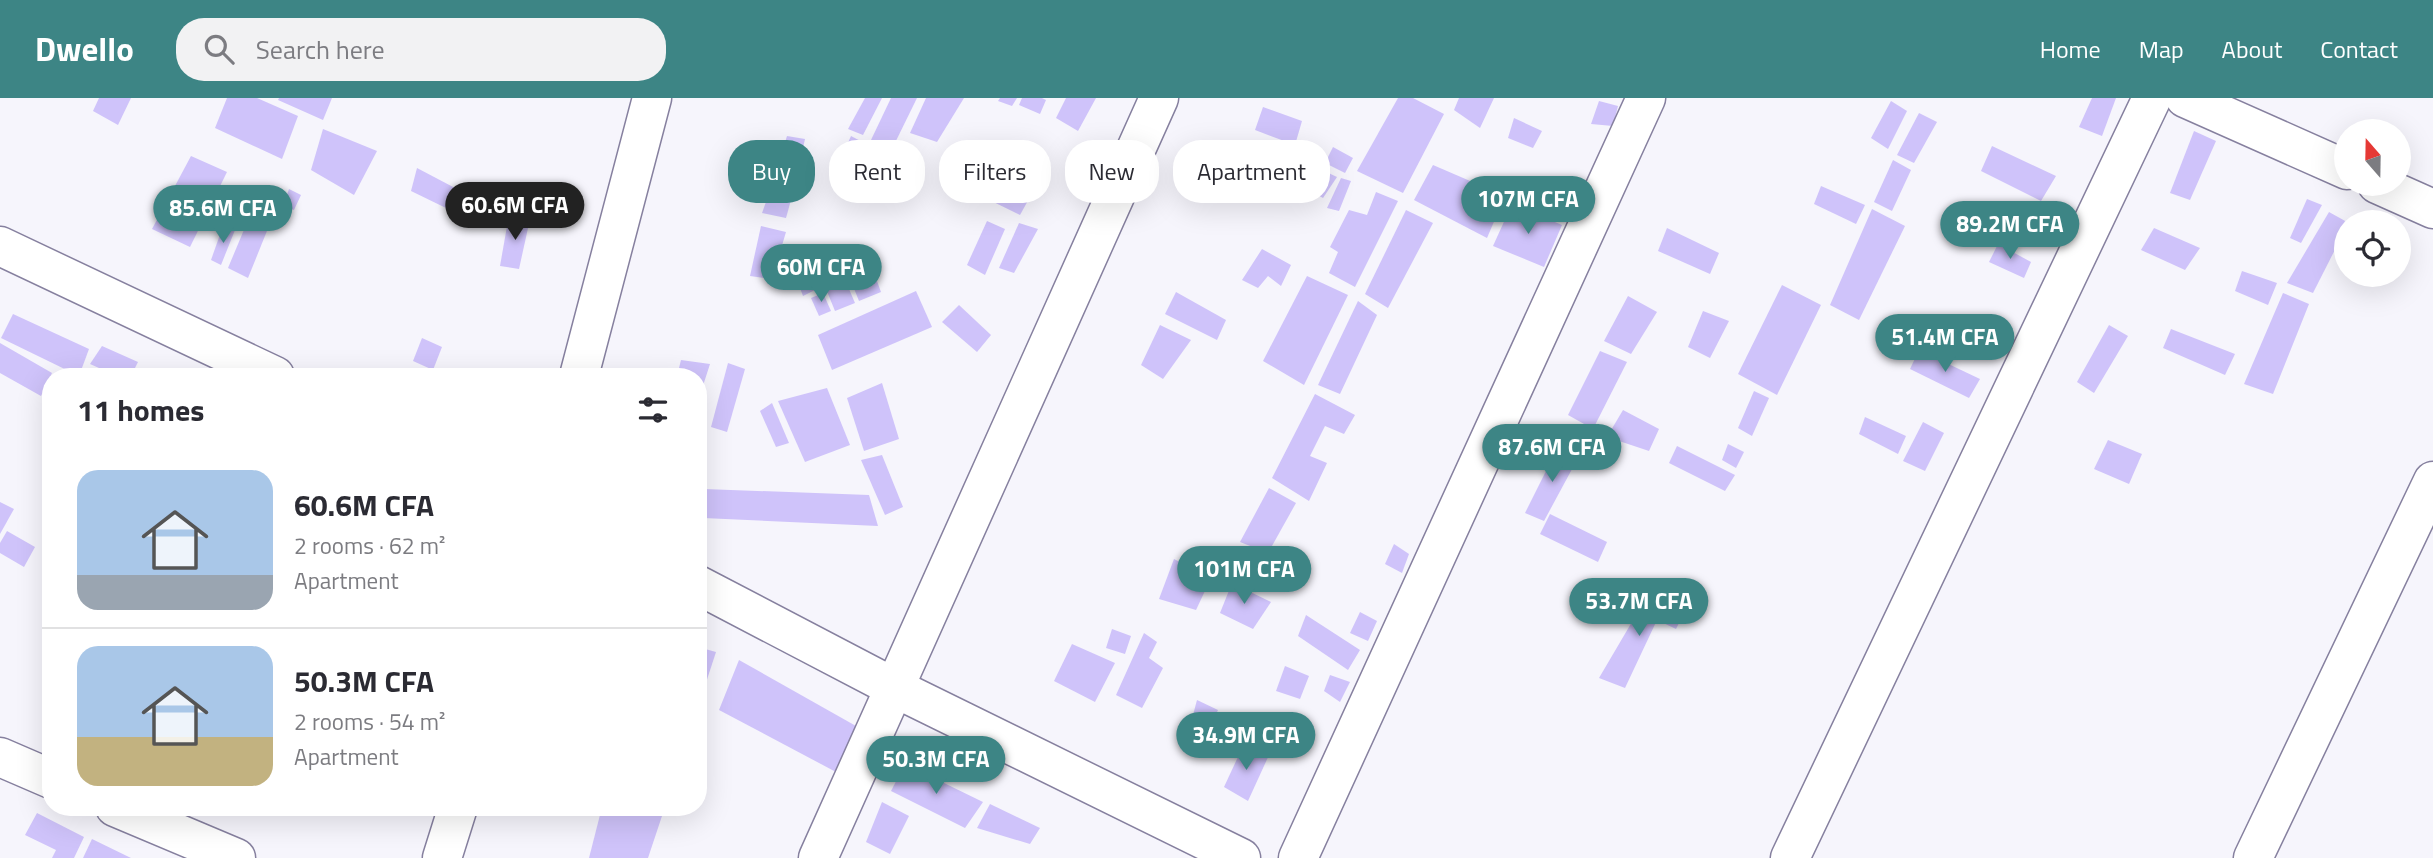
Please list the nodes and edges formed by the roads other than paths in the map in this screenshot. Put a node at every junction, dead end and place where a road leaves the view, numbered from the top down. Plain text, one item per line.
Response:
1 (652, 98) edge
2 (1159, 98) edge
3 (1646, 98) edge
4 (2152, 98) edge
5 (2185, 98) edge
6 (2334, 164) edge
7 (2404, 196) edge
8 (2433, 209) edge
9 (0, 246) edge
10 (258, 368) edge
11 (581, 368) edge
12 (2433, 481) edge
13 (707, 590) edge
14 (895, 688) junction
15 (0, 757) edge
16 (42, 775) edge
17 (136, 816) edge
18 (455, 816) edge
19 (236, 858) edge
20 (442, 858) edge
21 (818, 858) edge
22 (1241, 858) edge
23 (1298, 858) edge
24 (1790, 858) edge
25 (2253, 858) edge

1 - 11 street
2 - 14 street
3 - 23 street
4 - 24 street
5 - 6 street
7 - 8 street
9 - 10 street
12 - 25 street
13 - 14 street
14 - 21 street
14 - 22 street
15 - 16 street
17 - 19 street
18 - 20 street

